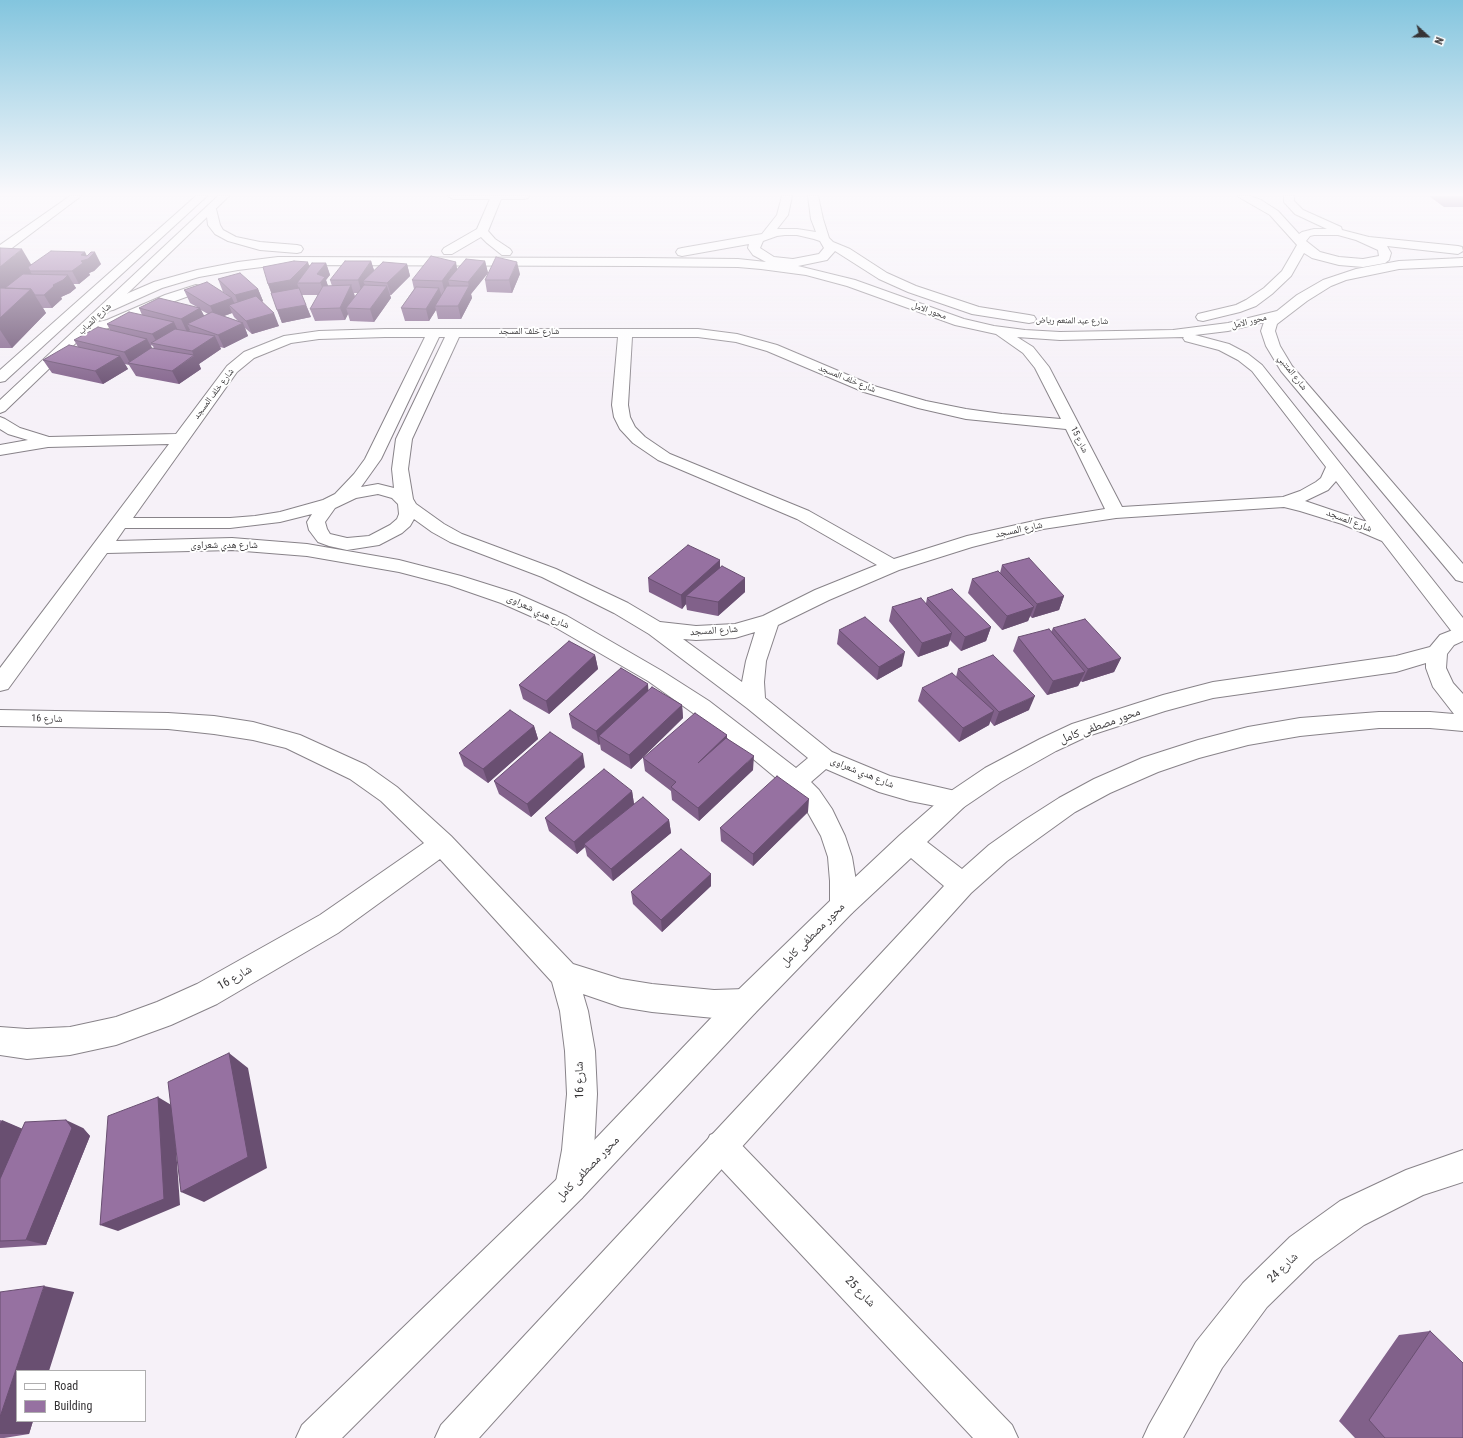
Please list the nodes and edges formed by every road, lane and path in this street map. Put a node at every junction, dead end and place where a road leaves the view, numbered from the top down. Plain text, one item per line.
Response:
1 (128, 263) edge
2 (154, 263) edge
3 (257, 263) edge
4 (301, 263) edge
5 (680, 263) edge
6 (777, 263) edge
7 (789, 263) edge
8 (863, 263) edge
9 (1292, 263) edge
10 (1339, 263) edge
11 (1369, 263) edge
12 (1422, 263) edge
13 (761, 265) junction
14 (1353, 268) junction
15 (807, 271) junction
16 (108, 307) junction
17 (1280, 314) junction
18 (1190, 319) dead end
19 (1043, 320) dead end
20 (1111, 322) dead end
21 (83, 330) junction
22 (994, 330) junction
23 (53, 331) junction
24 (454, 332) junction
25 (625, 332) junction
26 (434, 333) junction
27 (1121, 334) junction
28 (1173, 334) junction
29 (1078, 336) junction
30 (1049, 357) junction
31 (1257, 368) junction
32 (1286, 368) junction
33 (0, 378) edge
34 (0, 408) edge
35 (0, 422) edge
36 (1071, 425) junction
37 (180, 439) junction
38 (48, 442) junction
39 (0, 450) edge
40 (1334, 467) junction
41 (335, 501) junction
42 (1283, 502) junction
43 (406, 503) junction
44 (1116, 513) junction
45 (119, 523) junction
46 (1390, 538) junction
47 (373, 541) junction
48 (335, 542) junction
49 (102, 547) junction
50 (307, 550) junction
51 (399, 566) junction
52 (892, 566) junction
53 (1463, 576) edge
54 (770, 621) junction
55 (656, 628) junction
56 (1463, 632) edge
57 (1437, 652) junction
58 (0, 683) edge
59 (755, 702) junction
60 (1463, 709) edge
61 (0, 718) edge
62 (1463, 723) edge
63 (824, 758) junction
64 (796, 781) junction
65 (956, 800) junction
66 (909, 842) junction
67 (442, 844) junction
68 (962, 884) junction
69 (843, 905) junction
70 (564, 975) junction
71 (744, 1004) junction
72 (0, 1041) edge
73 (721, 1146) junction
74 (1463, 1166) edge
75 (571, 1187) junction
76 (316, 1438) edge
77 (454, 1438) edge
78 (999, 1438) edge
79 (1162, 1438) edge

1 - 23 street, شارع الشباب
2 - 16 street, شارع الشباب
3 - 16 street, محور الامل
4 - 21 street
5 - 13 street, محور الامل
6 - 13 street
7 - 15 street
8 - 19 street, شارع عبد المنعم رياض
9 - 18 street
10 - 14 street
11 - 14 street
12 - 14 street, شارع المتنبي
13 - 15 street, محور الامل
14 - 17 street, شارع المتنبي
15 - 22 street, محور الامل
16 - 21 street, شارع الشباب
17 - 28 street, محور الامل
17 - 32 street, شارع المتنبي
20 - 27 street
21 - 23 street
21 - 34 street, شارع الشباب
22 - 29 street, محور الامل
22 - 30 street, شارع 15
23 - 33 street, شارع الشباب
24 - 25 street, شارع خلف المسجد
24 - 26 street, شارع خلف المسجد
24 - 43 street
25 - 36 street, شارع خلف المسجد
25 - 52 street
26 - 37 street, شارع خلف المسجد
26 - 41 street
27 - 28 street, محور الامل
27 - 29 street, محور الامل
28 - 31 street
29 - 30 street
30 - 36 street, شارع 15
31 - 32 street
31 - 40 street
32 - 53 street, شارع المتنبي
35 - 38 street
36 - 44 street, شارع 15
37 - 38 street
37 - 45 street, شارع خلف المسجد
38 - 39 street
40 - 42 street, شارع المسجد
40 - 46 street
41 - 43 street
41 - 45 street
41 - 48 street
42 - 44 street, شارع المسجد
42 - 46 street, شارع المسجد
43 - 47 street
43 - 55 street, شارع هدي شعراوى
44 - 52 street, شارع المسجد
45 - 49 street, شارع خلف المسجد
46 - 56 street
47 - 48 street
47 - 51 street
48 - 50 street
49 - 50 street, شارع هدي شعراوى
49 - 58 street, شارع خلف المسجد
50 - 51 street, شارع هدي شعراوى
51 - 64 street, شارع هدي شعراوى
52 - 54 street, شارع المسجد
54 - 55 street, شارع المسجد
54 - 59 street
55 - 59 street, شارع هدي شعراوى
56 - 57 street
57 - 60 street
57 - 65 street, محور مصطفى كامل
59 - 63 street, شارع هدي شعراوى
61 - 67 street, شارع 16
62 - 68 street
63 - 64 street
63 - 65 street, شارع هدي شعراوى
64 - 69 street, شارع هدي شعراوى
65 - 66 street, محور مصطفى كامل
66 - 68 street
66 - 69 street, محور مصطفى كامل
67 - 70 street, شارع 16
67 - 72 street, شارع 16
68 - 73 street
69 - 71 street, محور مصطفى كامل
70 - 71 street, شارع 16
70 - 75 street, شارع 16
71 - 75 street, محور مصطفى كامل
73 - 77 street
73 - 78 street, شارع 25
74 - 79 street, شارع 24
75 - 76 street, محور مصطفى كامل

